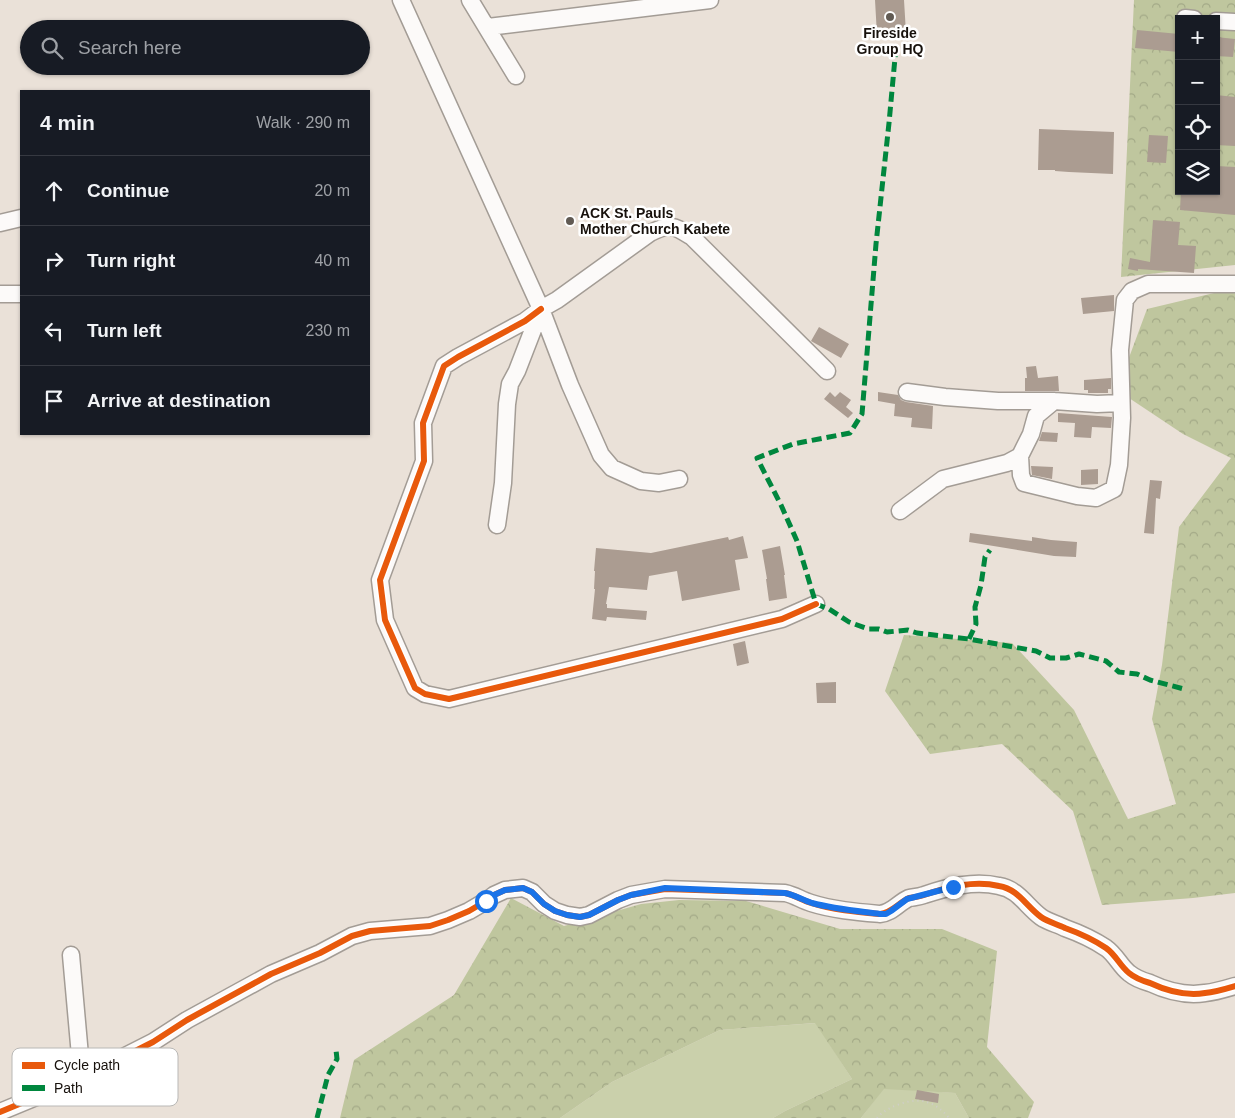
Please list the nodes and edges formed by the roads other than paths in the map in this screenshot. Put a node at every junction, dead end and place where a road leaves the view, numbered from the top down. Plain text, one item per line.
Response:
1 (401, 0) edge
2 (470, 0) edge
3 (710, 0) edge
4 (1220, 21) edge
5 (1235, 22) edge
6 (488, 28) junction
7 (516, 76) dead end
8 (20, 218) edge
9 (0, 223) edge
10 (1235, 284) edge
11 (0, 294) edge
12 (20, 294) edge
13 (541, 309) junction
14 (827, 371) dead end
15 (907, 392) dead end
16 (1054, 401) junction
17 (1121, 403) junction
18 (1020, 456) junction
19 (680, 479) dead end
20 (900, 512) dead end
21 (497, 525) dead end
22 (816, 604) dead end
23 (71, 955) dead end
24 (1235, 986) edge
25 (79, 1048) edge
26 (141, 1048) edge
27 (14, 1106) edge
28 (0, 1112) edge

1 - 13 street
2 - 6 street
3 - 6 street
4 - 5 street
6 - 7 street
8 - 9 street
10 - 17 street
11 - 12 street
13 - 14 street
13 - 19 street
13 - 21 street
13 - 22 street
15 - 16 street
16 - 17 street
16 - 18 street
17 - 18 street
18 - 20 street
23 - 25 street
24 - 26 street
27 - 28 street

